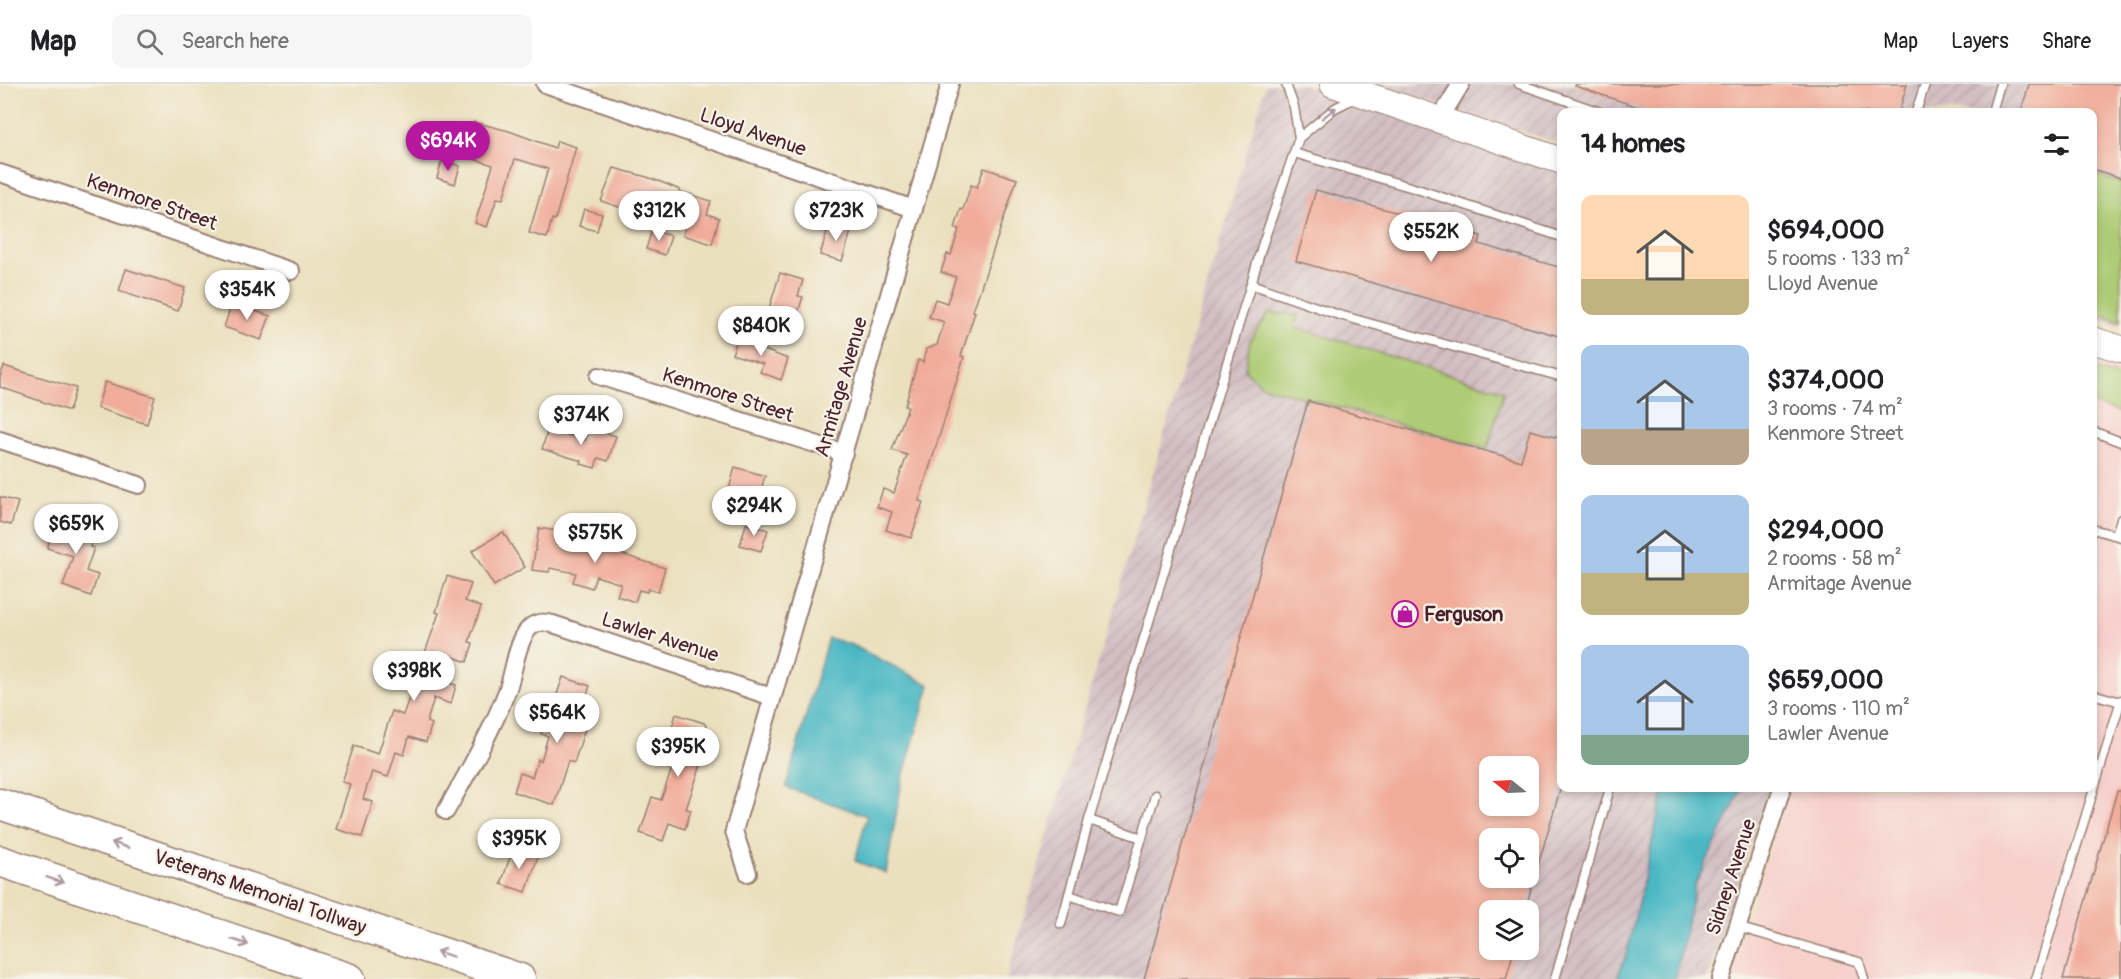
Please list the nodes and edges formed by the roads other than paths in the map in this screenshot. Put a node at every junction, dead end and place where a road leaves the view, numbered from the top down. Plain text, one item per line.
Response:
1 (545, 84) edge
2 (950, 84) edge
3 (1286, 84) edge
4 (1333, 84) edge
5 (1461, 84) edge
6 (1519, 84) edge
7 (1925, 84) edge
8 (2000, 84) edge
9 (1363, 94) junction
10 (1588, 108) edge
11 (1917, 108) edge
12 (1993, 108) edge
13 (1439, 120) junction
14 (1299, 138) junction
15 (1294, 153) junction
16 (1557, 159) edge
17 (0, 173) edge
18 (914, 209) junction
19 (1557, 235) edge
20 (291, 271) dead end
21 (1251, 284) junction
22 (2097, 342) edge
23 (2121, 350) edge
24 (599, 376) dead end
25 (1557, 376) edge
26 (2097, 433) edge
27 (0, 440) edge
28 (2121, 442) edge
29 (844, 453) junction
30 (139, 485) dead end
31 (2121, 519) edge
32 (2097, 530) edge
33 (2119, 536) edge
34 (2097, 695) edge
35 (772, 697) junction
36 (2121, 702) edge
37 (2097, 780) edge
38 (1609, 792) edge
39 (1781, 792) edge
40 (2093, 792) edge
41 (1155, 795) dead end
42 (0, 804) edge
43 (446, 811) dead end
44 (1089, 820) junction
45 (1142, 838) junction
46 (0, 861) edge
47 (748, 873) dead end
48 (1069, 894) junction
49 (1060, 924) dead end
50 (1737, 927) junction
51 (350, 979) edge
52 (520, 979) edge
53 (1555, 979) edge
54 (1721, 979) edge
55 (1864, 979) edge
56 (2036, 979) edge

1 - 18 street, Lloyd Avenue
2 - 18 street, Armitage Avenue
3 - 14 lane
4 - 9 main road
5 - 13 street
6 - 10 lane
7 - 11 lane
8 - 12 lane
9 - 13 main road
14 -> 9 lane
13 - 16 main road
14 - 15 lane
15 - 19 lane
15 - 21 lane
17 - 20 street, Kenmore Street
18 - 29 street, Armitage Avenue
21 - 25 lane
21 - 44 lane
22 - 23 main road
24 - 29 street, Kenmore Street
26 - 28 lane
27 - 30 street
29 - 35 street, Armitage Avenue
31 - 33 lane
32 - 33 lane
34 - 36 lane
35 - 43 street, Lawler Avenue
35 - 47 street, Armitage Avenue
36 - 37 lane
38 - 53 lane
39 - 50 street, Sidney Avenue
40 - 56 lane
41 - 45 lane
52 -> 42 highway, Veterans Memorial Tollway
44 - 45 lane
44 - 48 lane
45 - 48 lane
46 -> 51 highway
48 - 49 lane
50 - 54 street, Sidney Avenue
50 - 55 lane

